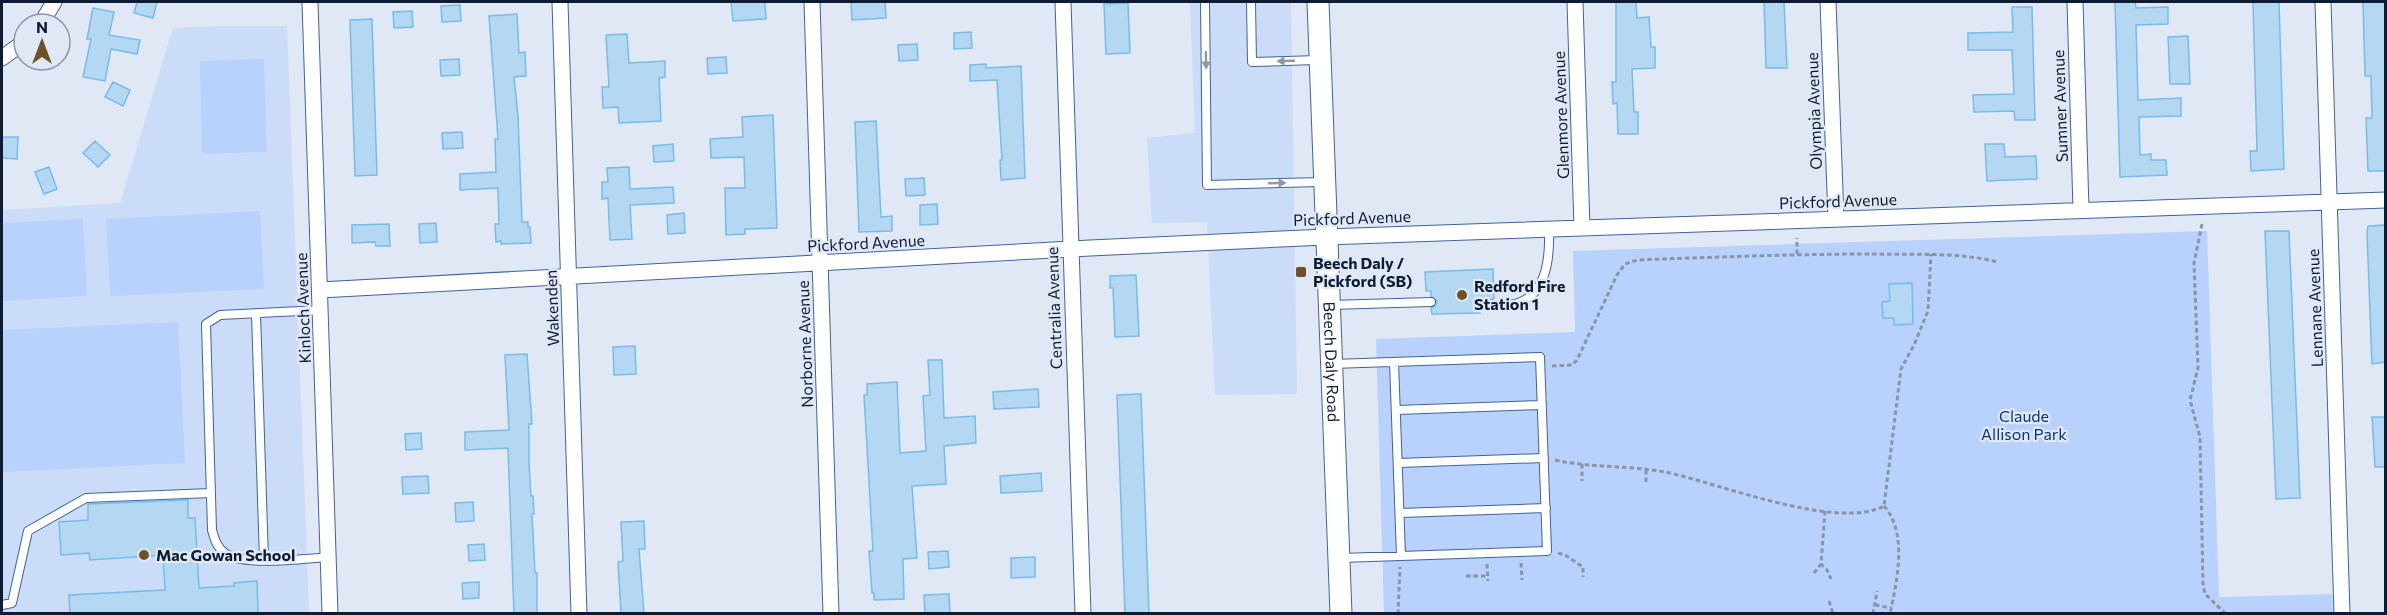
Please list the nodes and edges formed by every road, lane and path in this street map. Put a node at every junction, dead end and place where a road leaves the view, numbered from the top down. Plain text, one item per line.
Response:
1 (310, 2) edge
2 (560, 2) edge
3 (812, 2) edge
4 (1063, 2) edge
5 (1205, 2) edge
6 (1251, 2) edge
7 (1318, 2) edge
8 (1575, 2) edge
9 (1828, 2) edge
10 (2074, 2) edge
11 (2324, 2) edge
12 (1320, 60) junction
13 (1324, 182) junction
14 (2385, 200) edge
15 (2331, 202) junction
16 (2081, 210) junction
17 (1836, 219) junction
18 (2202, 224) dead end
19 (1582, 228) junction
20 (1549, 229) junction
21 (1326, 237) junction
22 (1797, 238) dead end
23 (1070, 249) junction
24 (1797, 255) junction
25 (1931, 255) junction
26 (1998, 262) dead end
27 (820, 264) junction
28 (569, 277) junction
29 (321, 290) junction
30 (1431, 302) dead end
31 (1328, 305) junction
32 (1480, 306) dead end
33 (321, 310) junction
34 (256, 314) junction
35 (1394, 362) junction
36 (1331, 364) junction
37 (1541, 366) junction
38 (1542, 405) junction
39 (1396, 410) junction
40 (1544, 458) junction
41 (1398, 464) junction
42 (1582, 464) junction
43 (1646, 470) junction
44 (1582, 481) dead end
45 (1646, 482) dead end
46 (211, 493) junction
47 (1884, 506) junction
48 (1546, 508) junction
49 (1825, 511) junction
50 (1400, 513) junction
51 (1547, 551) junction
52 (1521, 552) junction
53 (1401, 556) junction
54 (328, 557) junction
55 (1339, 558) junction
56 (264, 560) junction
57 (1821, 564) junction
58 (1814, 573) dead end
59 (1466, 576) dead end
60 (1488, 576) dead end
61 (1583, 578) dead end
62 (1831, 579) dead end
63 (1522, 580) dead end
64 (1877, 591) dead end
65 (1829, 602) dead end
66 (2, 605) edge
67 (1875, 605) junction
68 (1891, 608) junction
69 (330, 614) edge
70 (579, 614) edge
71 (831, 614) edge
72 (1083, 614) edge
73 (1341, 614) edge
74 (1398, 614) edge
75 (1833, 614) edge
76 (1874, 614) edge
77 (1890, 614) edge
78 (2226, 614) edge
79 (2342, 614) edge

1 - 29 street, Kinloch Avenue
2 - 28 street, Wakenden
3 - 27 street, Norborne Avenue
4 - 23 street, Centralia Avenue
5 -> 13 lane
12 -> 6 lane
7 - 12 main road, Beech Daly Road
8 - 19 street, Glenmore Avenue
9 - 17 street, Olympia Avenue
10 - 16 street, Sumner Avenue
11 - 15 street, Lennane Avenue
12 - 13 main road, Beech Daly Road
13 - 21 main road, Beech Daly Road
14 - 15 street, Pickford Avenue
15 - 16 street, Pickford Avenue
15 - 79 street, Lennane Avenue
16 - 17 street, Pickford Avenue
17 - 19 street, Pickford Avenue
18 - 78 path
19 - 20 street, Pickford Avenue
20 - 21 street, Pickford Avenue
20 - 32 lane
21 - 23 street, Pickford Avenue
21 - 31 main road, Beech Daly Road
22 - 24 path
23 - 27 street, Pickford Avenue
23 - 72 street, Centralia Avenue
24 - 25 path
24 - 37 path
25 - 26 path
25 - 47 path
27 - 28 street, Pickford Avenue
27 - 71 street, Norborne Avenue
28 - 29 street, Pickford Avenue
28 - 70 street, Wakenden
29 - 33 street, Kinloch Avenue
30 - 31 lane
31 - 36 main road, Beech Daly Road
33 - 34 lane
33 - 54 street, Kinloch Avenue
34 - 46 lane
34 - 56 lane
35 - 36 lane
35 - 37 lane
35 - 39 lane
36 - 55 main road, Beech Daly Road
37 - 38 lane
38 - 39 lane
38 - 40 lane
39 - 41 lane
40 - 41 lane
40 - 42 path
40 - 48 lane
41 - 50 lane
42 - 43 path
42 - 44 path
43 - 45 path
43 - 49 path
46 - 56 lane
46 - 66 lane
47 - 49 path
47 - 68 path
48 - 50 lane
48 - 51 lane
49 - 57 path
50 - 53 lane
51 - 52 lane
51 - 61 path
52 - 53 lane
52 - 63 path
53 - 55 lane
53 - 74 path
54 - 56 lane
54 - 69 street, Kinloch Avenue
55 - 73 main road, Beech Daly Road
57 - 58 path
57 - 62 path
59 - 60 path
64 - 67 path
65 - 75 path
67 - 68 path
67 - 76 path
68 - 77 path

